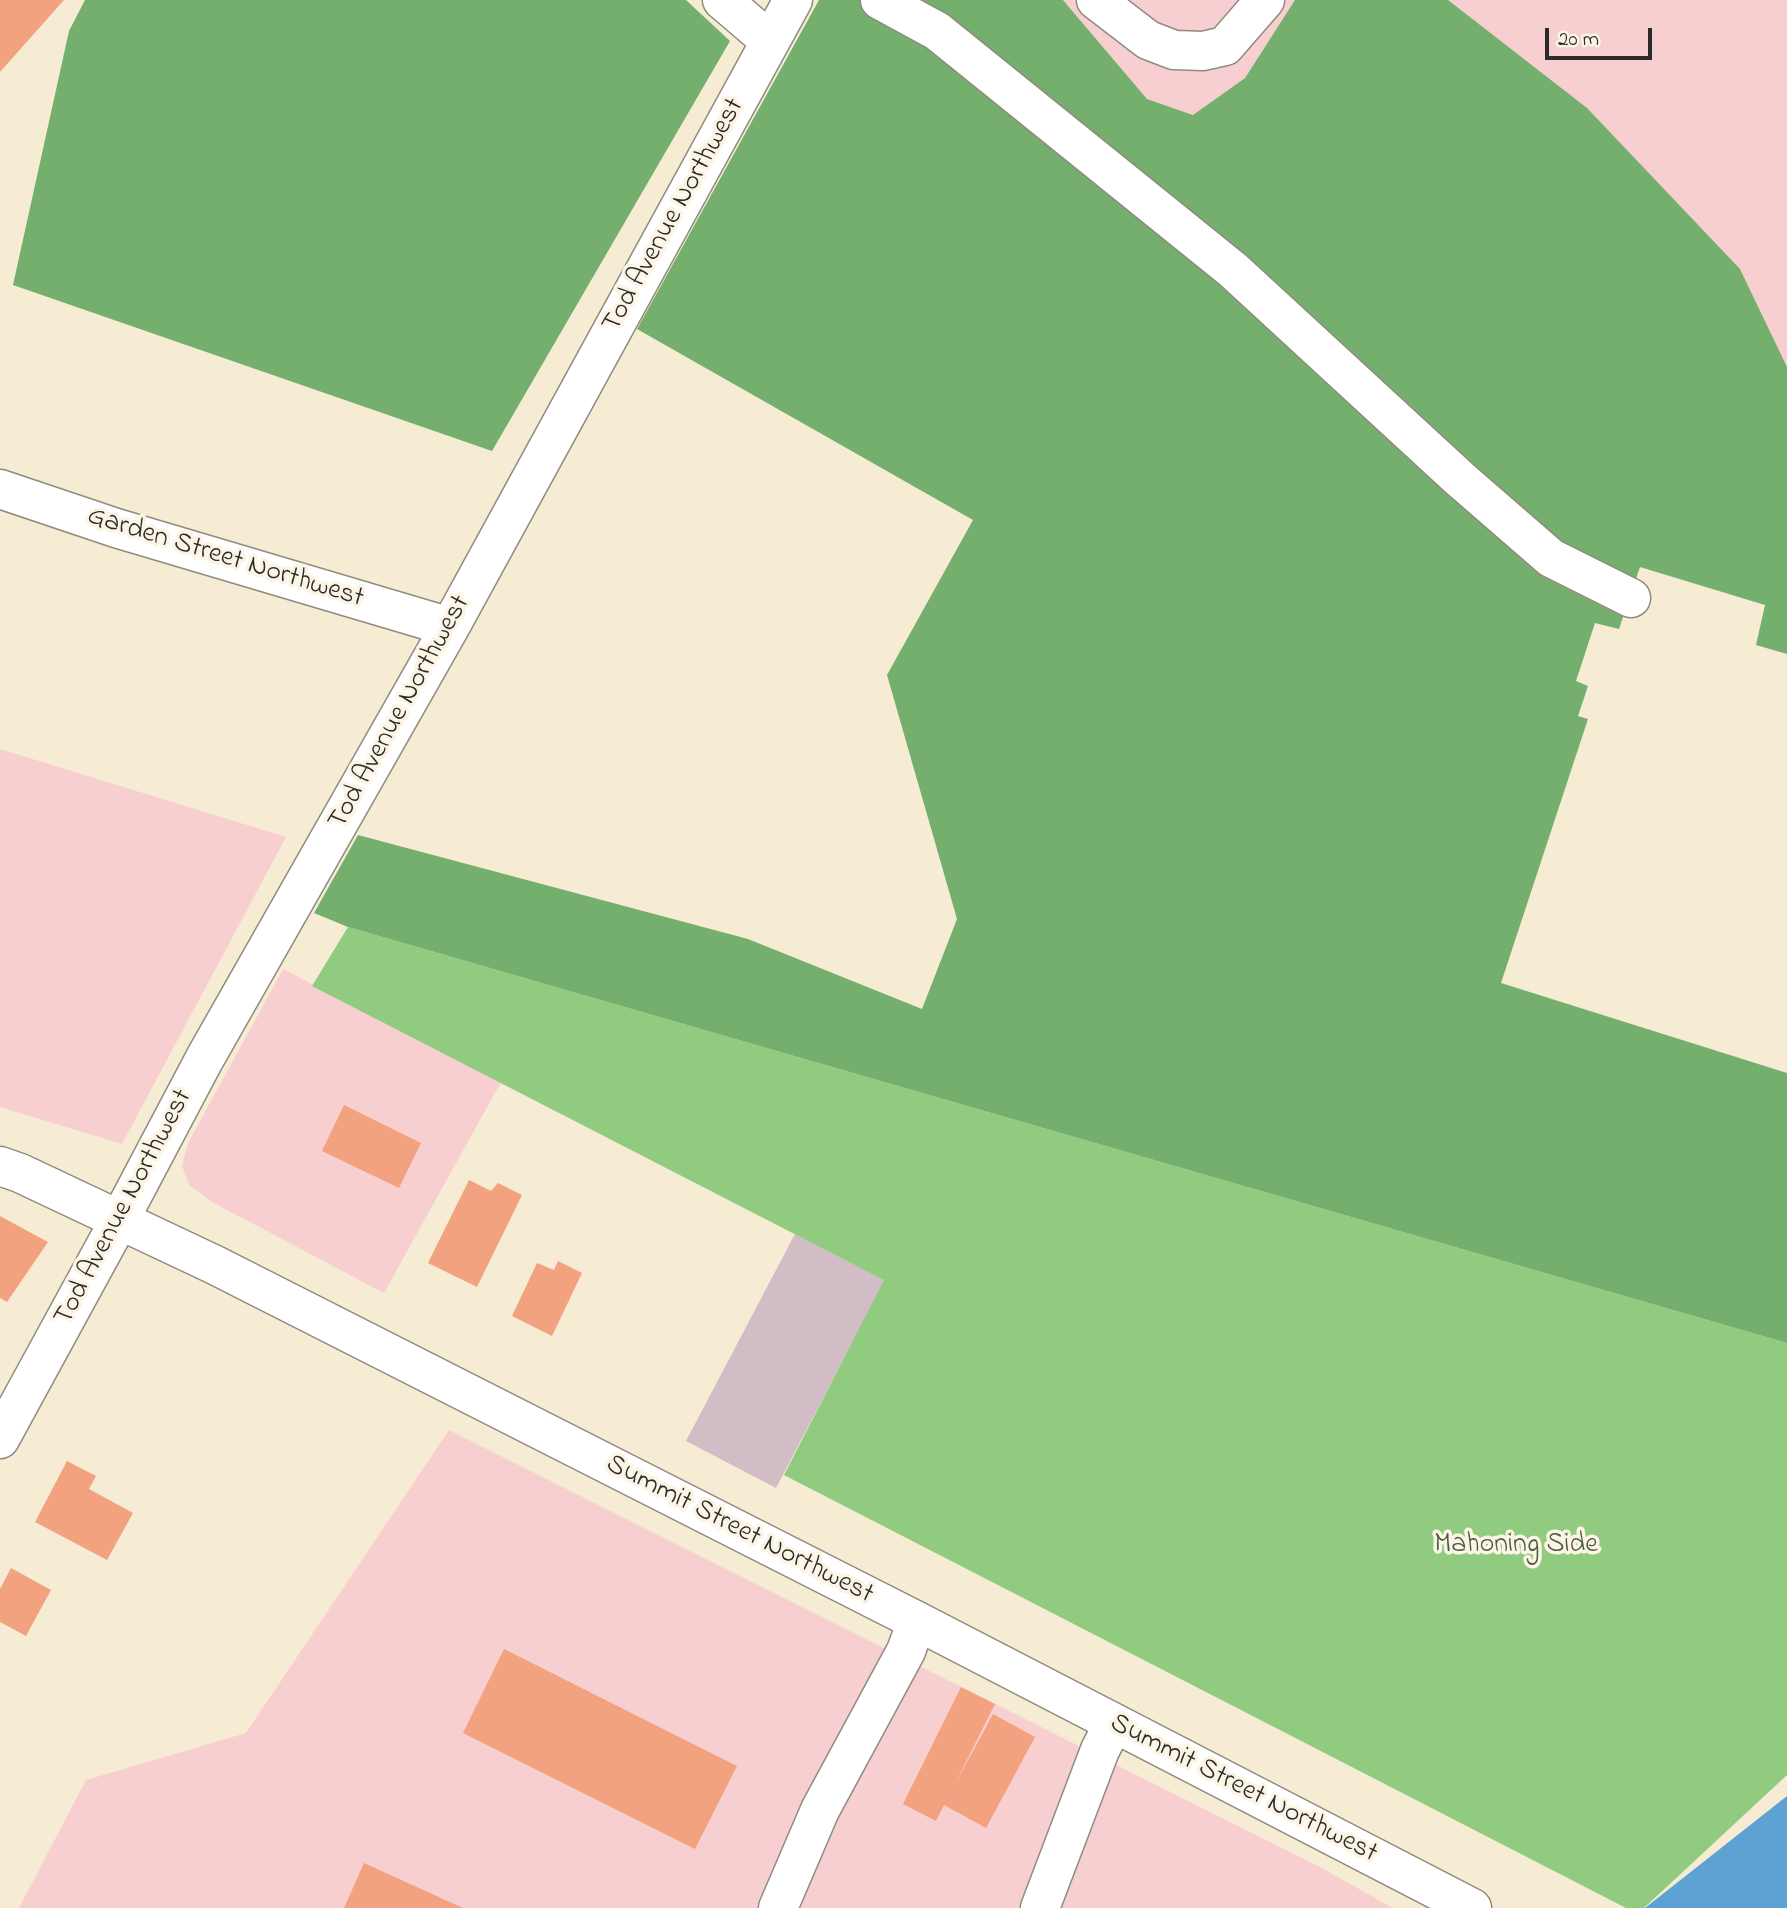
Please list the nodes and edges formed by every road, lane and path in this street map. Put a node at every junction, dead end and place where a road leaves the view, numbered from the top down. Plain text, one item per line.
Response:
1 (722, 0) edge
2 (793, 0) edge
3 (880, 0) edge
4 (1096, 0) edge
5 (1265, 0) edge
6 (770, 41) junction
7 (0, 489) edge
8 (1631, 598) dead end
9 (450, 626) junction
10 (0, 1166) edge
11 (120, 1219) junction
12 (0, 1439) edge
13 (917, 1621) junction
14 (1114, 1723) junction
15 (778, 1908) edge
16 (1040, 1908) edge
17 (1472, 1908) edge

1 - 6 street
2 - 6 street, Tod Avenue Northwest
3 - 8 street
4 - 5 street
6 - 9 street, Tod Avenue Northwest
7 - 9 street, Garden Street Northwest
9 - 11 street, Tod Avenue Northwest
10 - 11 street, Summit Street Northwest
11 - 12 street, Tod Avenue Northwest
11 - 13 street, Summit Street Northwest
13 - 14 street, Summit Street Northwest
13 - 15 street
14 - 16 street
14 - 17 street, Summit Street Northwest

